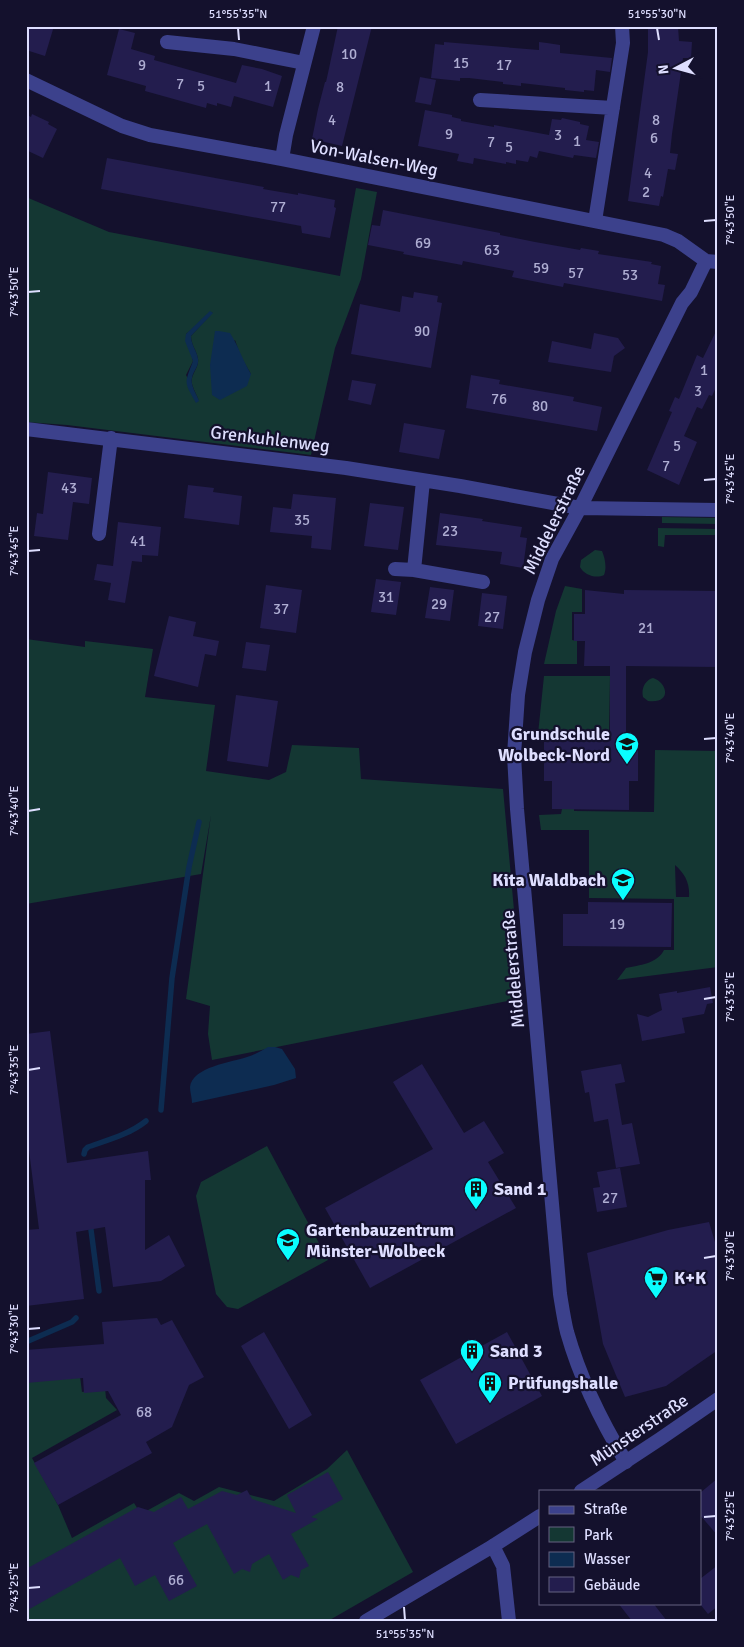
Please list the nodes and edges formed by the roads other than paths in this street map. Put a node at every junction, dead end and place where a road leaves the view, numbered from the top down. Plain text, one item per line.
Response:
1 (314, 26) edge
2 (622, 26) edge
3 (167, 42) dead end
4 (304, 63) junction
5 (26, 80) edge
6 (480, 100) dead end
7 (613, 108) junction
8 (282, 159) junction
9 (595, 221) junction
10 (712, 262) edge
11 (26, 429) edge
12 (111, 438) junction
13 (424, 481) junction
14 (580, 508) junction
15 (718, 510) edge
16 (99, 534) dead end
17 (395, 569) dead end
18 (414, 570) junction
19 (483, 582) dead end
20 (718, 1399) edge
21 (626, 1462) junction
22 (583, 1490) edge
23 (539, 1517) edge
24 (492, 1546) junction
25 (366, 1621) edge
26 (509, 1621) edge

1 - 4 street
2 - 7 street
3 - 4 street
4 - 8 street
5 - 8 street, Von-Walsen-Weg
6 - 7 street
7 - 9 street
8 - 9 street, Von-Walsen-Weg
9 - 10 street, Von-Walsen-Weg
10 - 14 street, Middelerstraße
11 - 12 street, Grenkuhlenweg
12 - 13 street, Grenkuhlenweg
12 - 16 street
13 - 14 street, Grenkuhlenweg
13 - 18 street
14 - 15 street, Grenkuhlenweg
14 - 21 street, Middelerstraße
17 - 18 street
18 - 19 street
20 - 21 street, Münsterstraße
21 - 22 street, Münsterstraße
23 - 24 street
24 - 25 street
24 - 26 street

